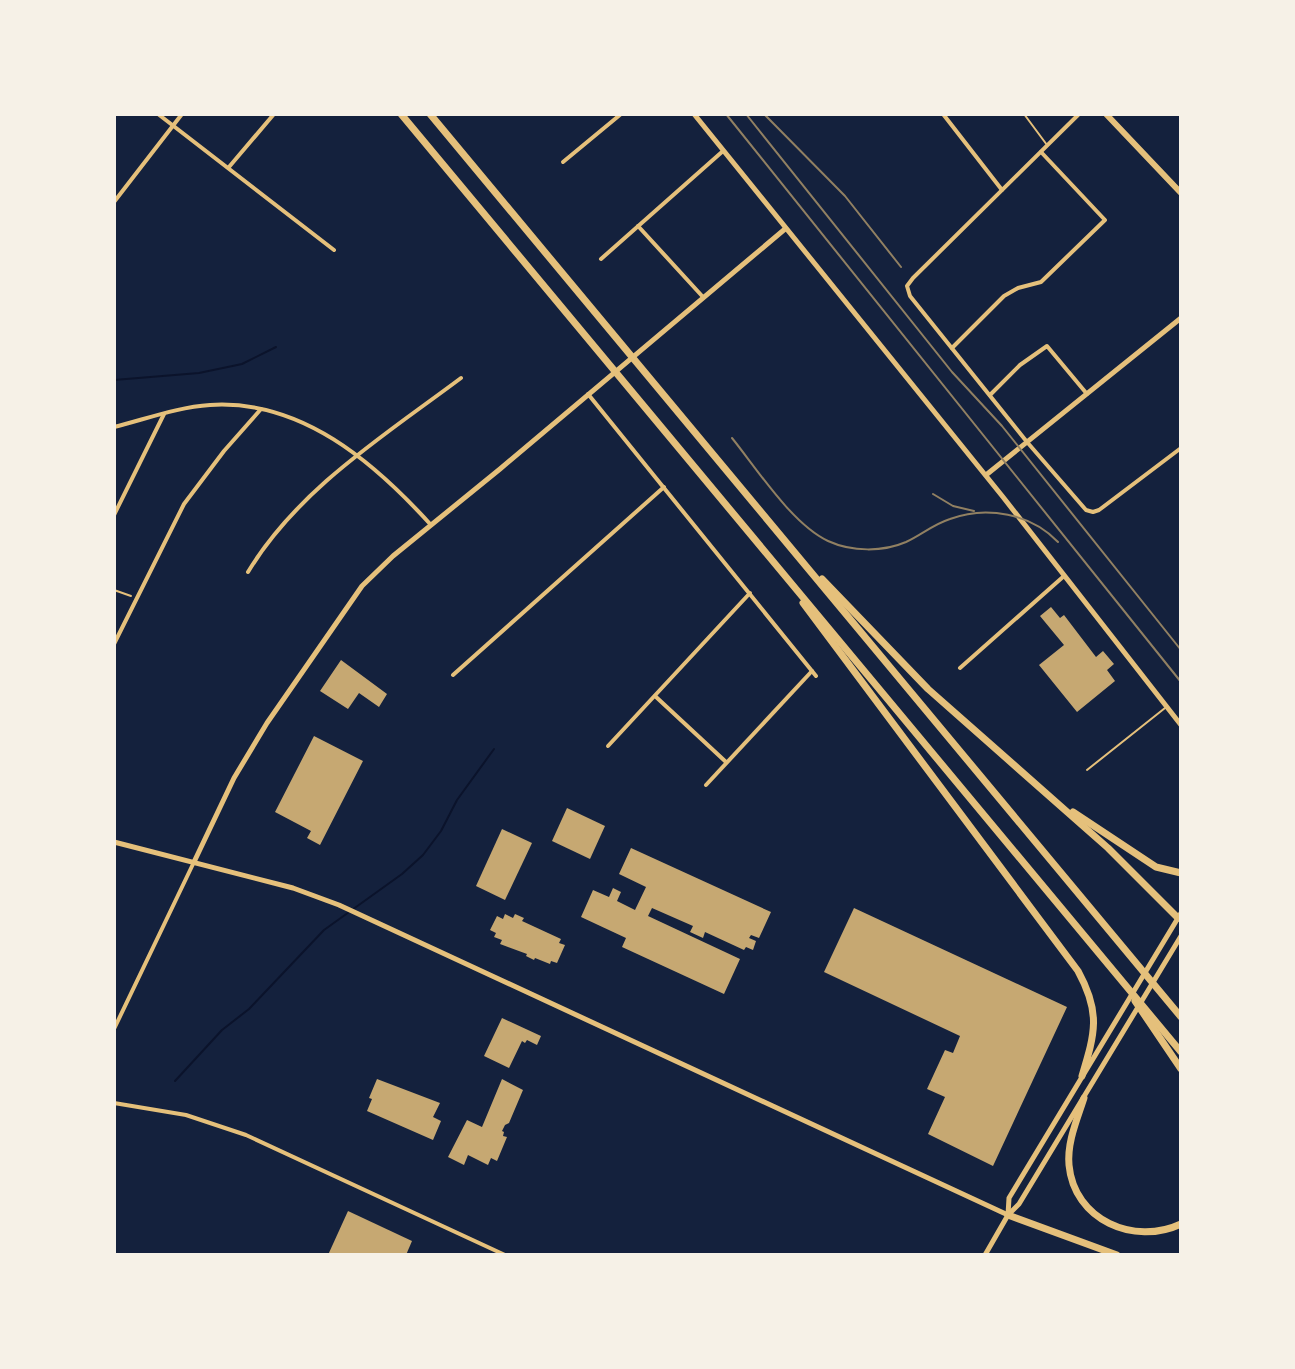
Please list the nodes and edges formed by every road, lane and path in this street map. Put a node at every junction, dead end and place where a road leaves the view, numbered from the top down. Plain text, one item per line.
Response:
1 (158, 114) edge
2 (182, 114) edge
3 (274, 114) edge
4 (401, 114) edge
5 (430, 114) edge
6 (621, 114) edge
7 (694, 114) edge
8 (943, 114) edge
9 (1024, 114) edge
10 (1079, 114) edge
11 (1106, 114) edge
12 (173, 125) junction
13 (1047, 145) junction
14 (723, 151) junction
15 (1041, 152) junction
16 (563, 162) dead end
17 (229, 168) junction
18 (1002, 190) junction
19 (1181, 193) edge
20 (114, 202) edge
21 (638, 226) junction
22 (785, 229) junction
23 (334, 250) dead end
24 (601, 259) dead end
25 (703, 297) junction
26 (1181, 318) edge
27 (952, 348) junction
28 (461, 378) dead end
29 (588, 394) junction
30 (1087, 394) junction
31 (990, 395) junction
32 (261, 409) junction
33 (164, 414) junction
34 (114, 427) edge
35 (1027, 442) junction
36 (1181, 448) edge
37 (358, 456) junction
38 (986, 475) junction
39 (664, 487) junction
40 (114, 515) edge
41 (431, 525) junction
42 (759, 544) junction
43 (790, 547) junction
44 (248, 572) dead end
45 (1064, 576) junction
46 (114, 590) edge
47 (750, 593) junction
48 (136, 598) junction
49 (114, 644) edge
50 (960, 668) dead end
51 (812, 671) junction
52 (453, 675) dead end
53 (816, 676) dead end
54 (655, 696) junction
55 (1166, 707) junction
56 (1181, 725) edge
57 (608, 746) dead end
58 (727, 763) junction
59 (1087, 770) dead end
60 (1030, 781) junction
61 (706, 785) dead end
62 (114, 842) edge
63 (194, 862) junction
64 (1181, 873) edge
65 (1180, 918) edge
66 (1181, 936) edge
67 (1111, 966) junction
68 (1181, 1017) edge
69 (114, 1029) edge
70 (1181, 1052) edge
71 (1181, 1069) edge
72 (1082, 1076) junction
73 (1084, 1098) junction
74 (114, 1103) edge
75 (1008, 1215) junction
76 (1181, 1224) edge
77 (505, 1255) edge
78 (985, 1255) edge
79 (1117, 1255) edge

1 - 12 street
2 - 12 street
3 - 17 street
4 - 42 highway
5 - 43 highway
6 - 16 street
7 - 14 street
8 - 18 street
9 - 13 lane
10 - 13 street
11 - 19 main road
12 - 17 street
12 - 20 street
13 - 15 street
14 - 21 street
14 - 22 street
15 - 18 street
15 - 27 street
17 - 23 street
18 - 27 street
21 - 24 street
21 - 25 street
22 - 25 street
22 - 38 street
25 - 29 street
26 - 30 street
27 - 31 street
28 - 37 street
29 - 39 street
29 - 41 street
30 - 31 street
30 - 35 street
31 - 35 street
32 - 33 street
32 - 37 street
32 - 48 street
33 - 34 street
33 - 40 street
35 - 36 street
35 - 38 street
37 - 41 street
37 - 44 street
38 - 45 street
39 - 47 street
39 - 52 street
41 - 63 street
42 - 67 highway
42 - 72 highway
43 - 60 highway
43 - 68 highway
45 - 50 street
45 - 55 street
46 - 48 path
47 - 51 street
47 - 54 street
48 - 49 street
51 - 53 street
51 - 58 street
54 - 57 street
54 - 58 street
55 - 56 street
55 - 59 lane
58 - 61 street
60 - 64 highway
60 - 65 highway
62 - 63 street
63 - 69 street
63 - 75 street
65 - 72 street
66 - 73 street
67 - 70 highway
67 - 71 highway
72 - 75 street
73 - 75 street
73 - 76 highway
74 - 77 street
75 - 78 street
75 - 79 highway

